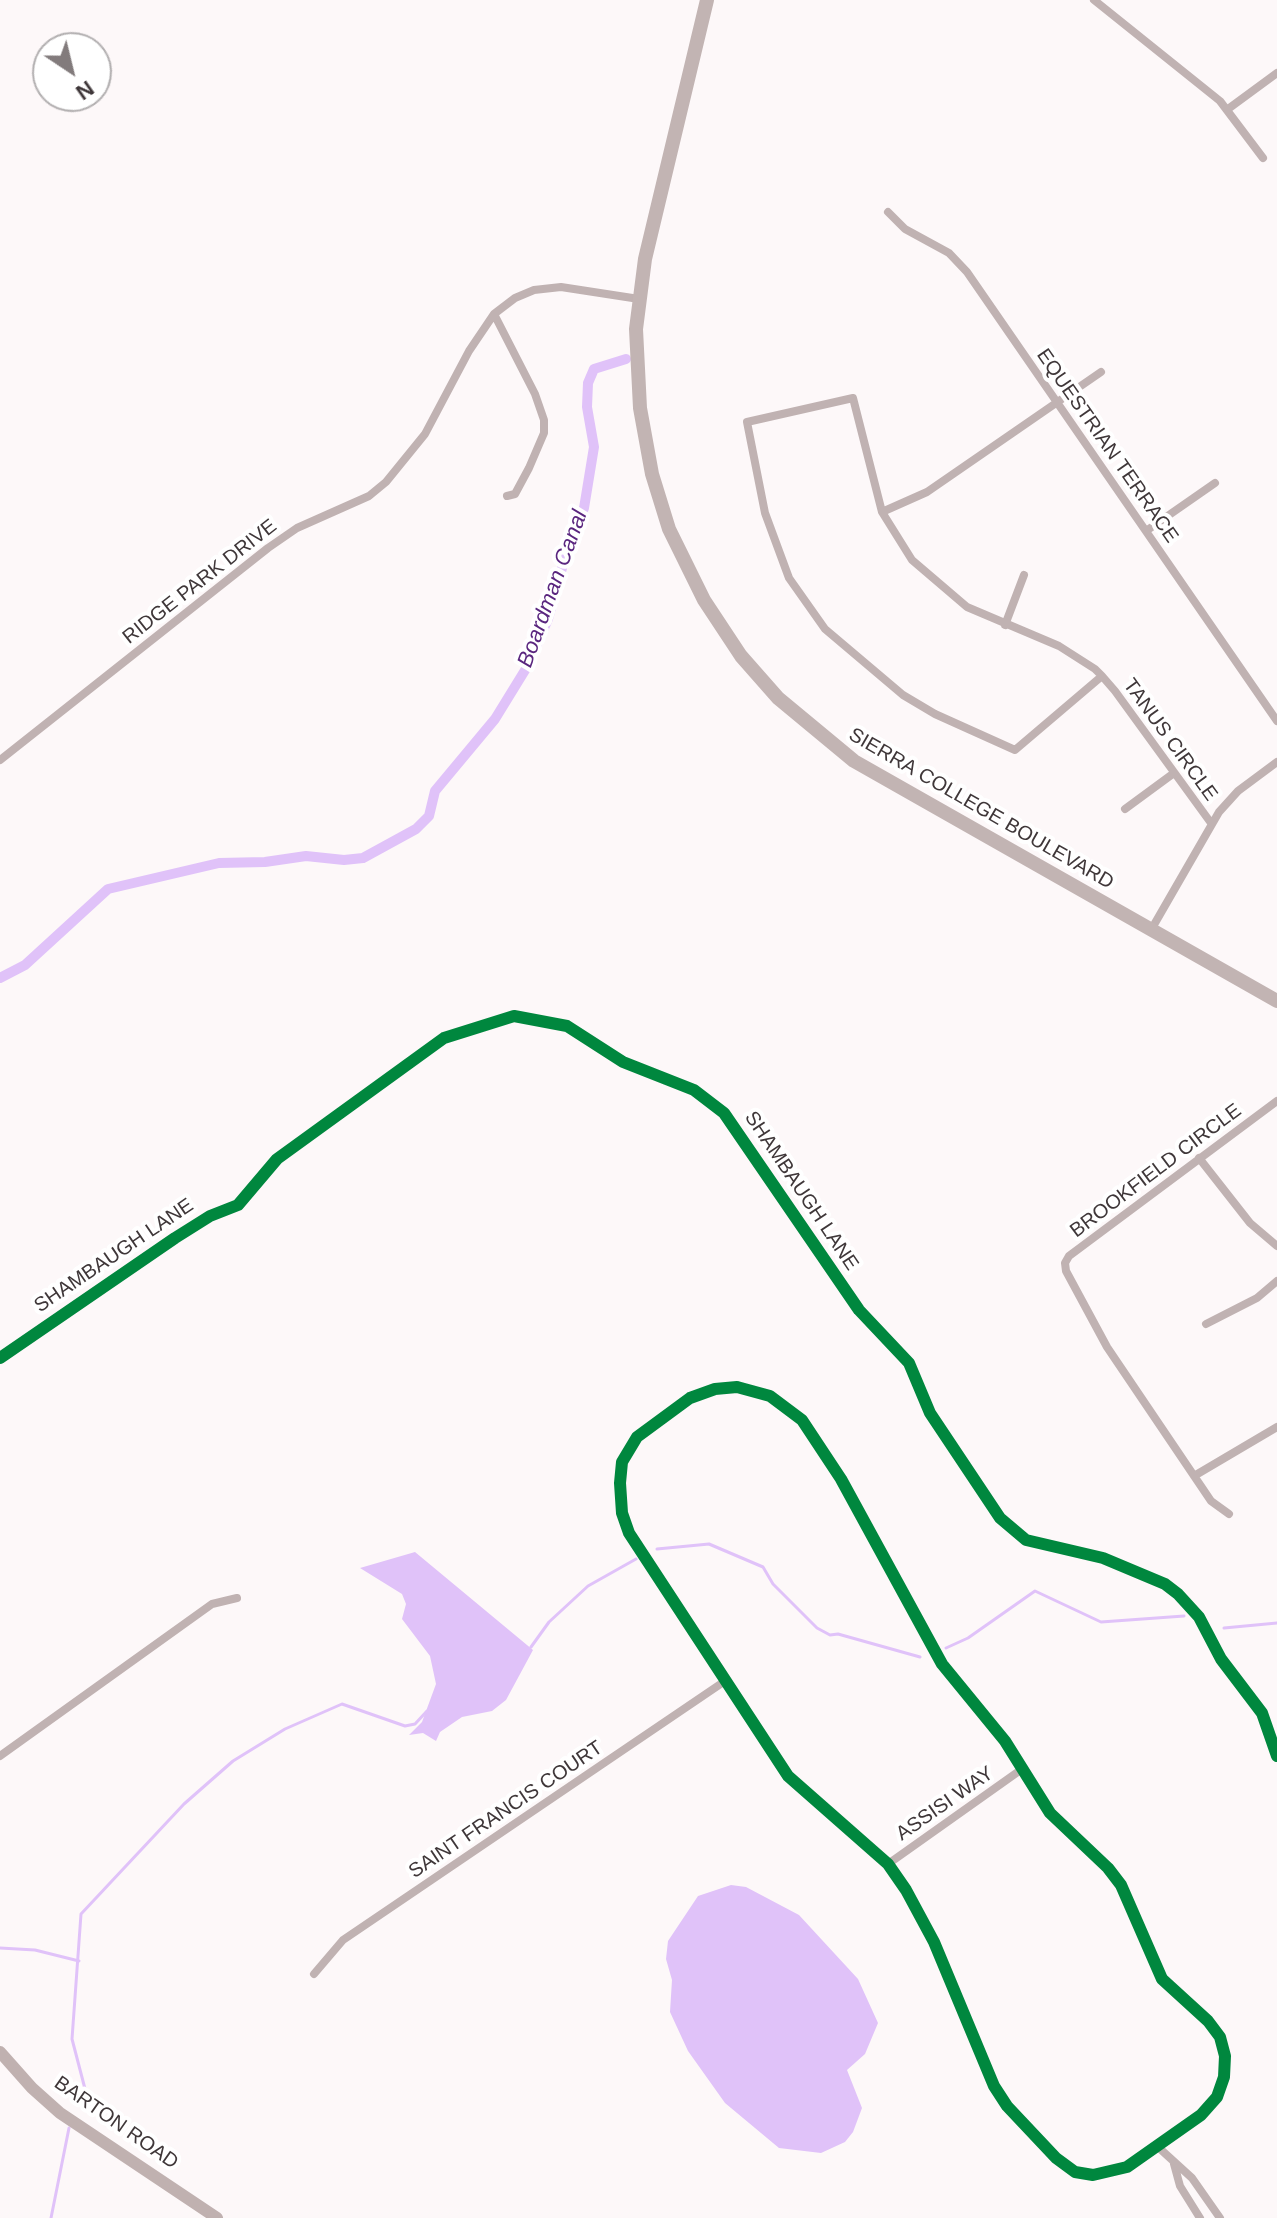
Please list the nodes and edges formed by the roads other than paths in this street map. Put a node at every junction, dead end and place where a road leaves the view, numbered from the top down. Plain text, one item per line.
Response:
1 (707, 0) edge
2 (1094, 0) edge
3 (1277, 73) edge
4 (1228, 109) junction
5 (1263, 158) dead end
6 (888, 212) dead end
7 (639, 299) junction
8 (494, 314) junction
9 (1101, 372) dead end
10 (1057, 403) junction
11 (1215, 483) dead end
12 (507, 496) dead end
13 (882, 512) junction
14 (1146, 531) junction
15 (1024, 575) dead end
16 (1005, 625) junction
17 (1102, 676) junction
18 (1277, 721) edge
19 (0, 760) edge
20 (1277, 762) edge
21 (1174, 773) junction
22 (1125, 809) dead end
23 (1211, 823) junction
24 (1151, 930) junction
25 (1277, 1001) edge
26 (1277, 1101) edge
27 (1199, 1158) junction
28 (1277, 1246) edge
29 (1277, 1281) edge
30 (1206, 1324) dead end
31 (0, 1358) edge
32 (1277, 1427) edge
33 (1194, 1476) junction
34 (1229, 1514) dead end
35 (237, 1598) dead end
36 (725, 1681) junction
37 (0, 1756) edge
38 (1277, 1756) edge
39 (1022, 1769) junction
40 (888, 1864) junction
41 (314, 1974) dead end
42 (0, 2052) edge
43 (1158, 2147) junction
44 (1174, 2164) junction
45 (1204, 2193) junction
46 (1190, 2203) junction
47 (1218, 2214) edge
48 (217, 2218) edge
49 (1202, 2218) edge

1 - 7 main road, SIERRA COLLEGE BOULEVARD
2 - 4 street
3 - 4 street
4 - 5 street
6 - 10 street, EQUESTRIAN TERRACE
7 - 8 street, RIDGE PARK DRIVE
7 - 24 main road, SIERRA COLLEGE BOULEVARD
8 - 12 street
8 - 19 street, RIDGE PARK DRIVE
9 - 10 street
10 - 13 street
10 - 14 street, EQUESTRIAN TERRACE
11 - 14 street
13 - 16 street, TANUS CIRCLE
13 - 17 street, TANUS CIRCLE
14 - 18 street, EQUESTRIAN TERRACE
15 - 16 street
16 - 17 street, TANUS CIRCLE
17 - 21 street, TANUS CIRCLE
20 - 23 street
21 - 22 street
21 - 23 street, TANUS CIRCLE
23 - 24 street
24 - 25 main road, SIERRA COLLEGE BOULEVARD
26 - 27 street, BROOKFIELD CIRCLE
27 - 28 street
27 - 33 street, BROOKFIELD CIRCLE
29 - 30 street
31 - 38 street, SHAMBAUGH LANE
32 - 33 street
33 - 34 street
35 - 37 street
36 - 39 street
36 - 40 street
36 - 41 street, SAINT FRANCIS COURT
39 - 40 street, ASSISI WAY
39 - 43 street
40 - 43 street
42 - 48 street, BARTON ROAD
43 - 44 street
44 - 45 street
44 - 46 street
45 - 46 street
45 - 47 street
46 - 49 street
47 - 49 street

